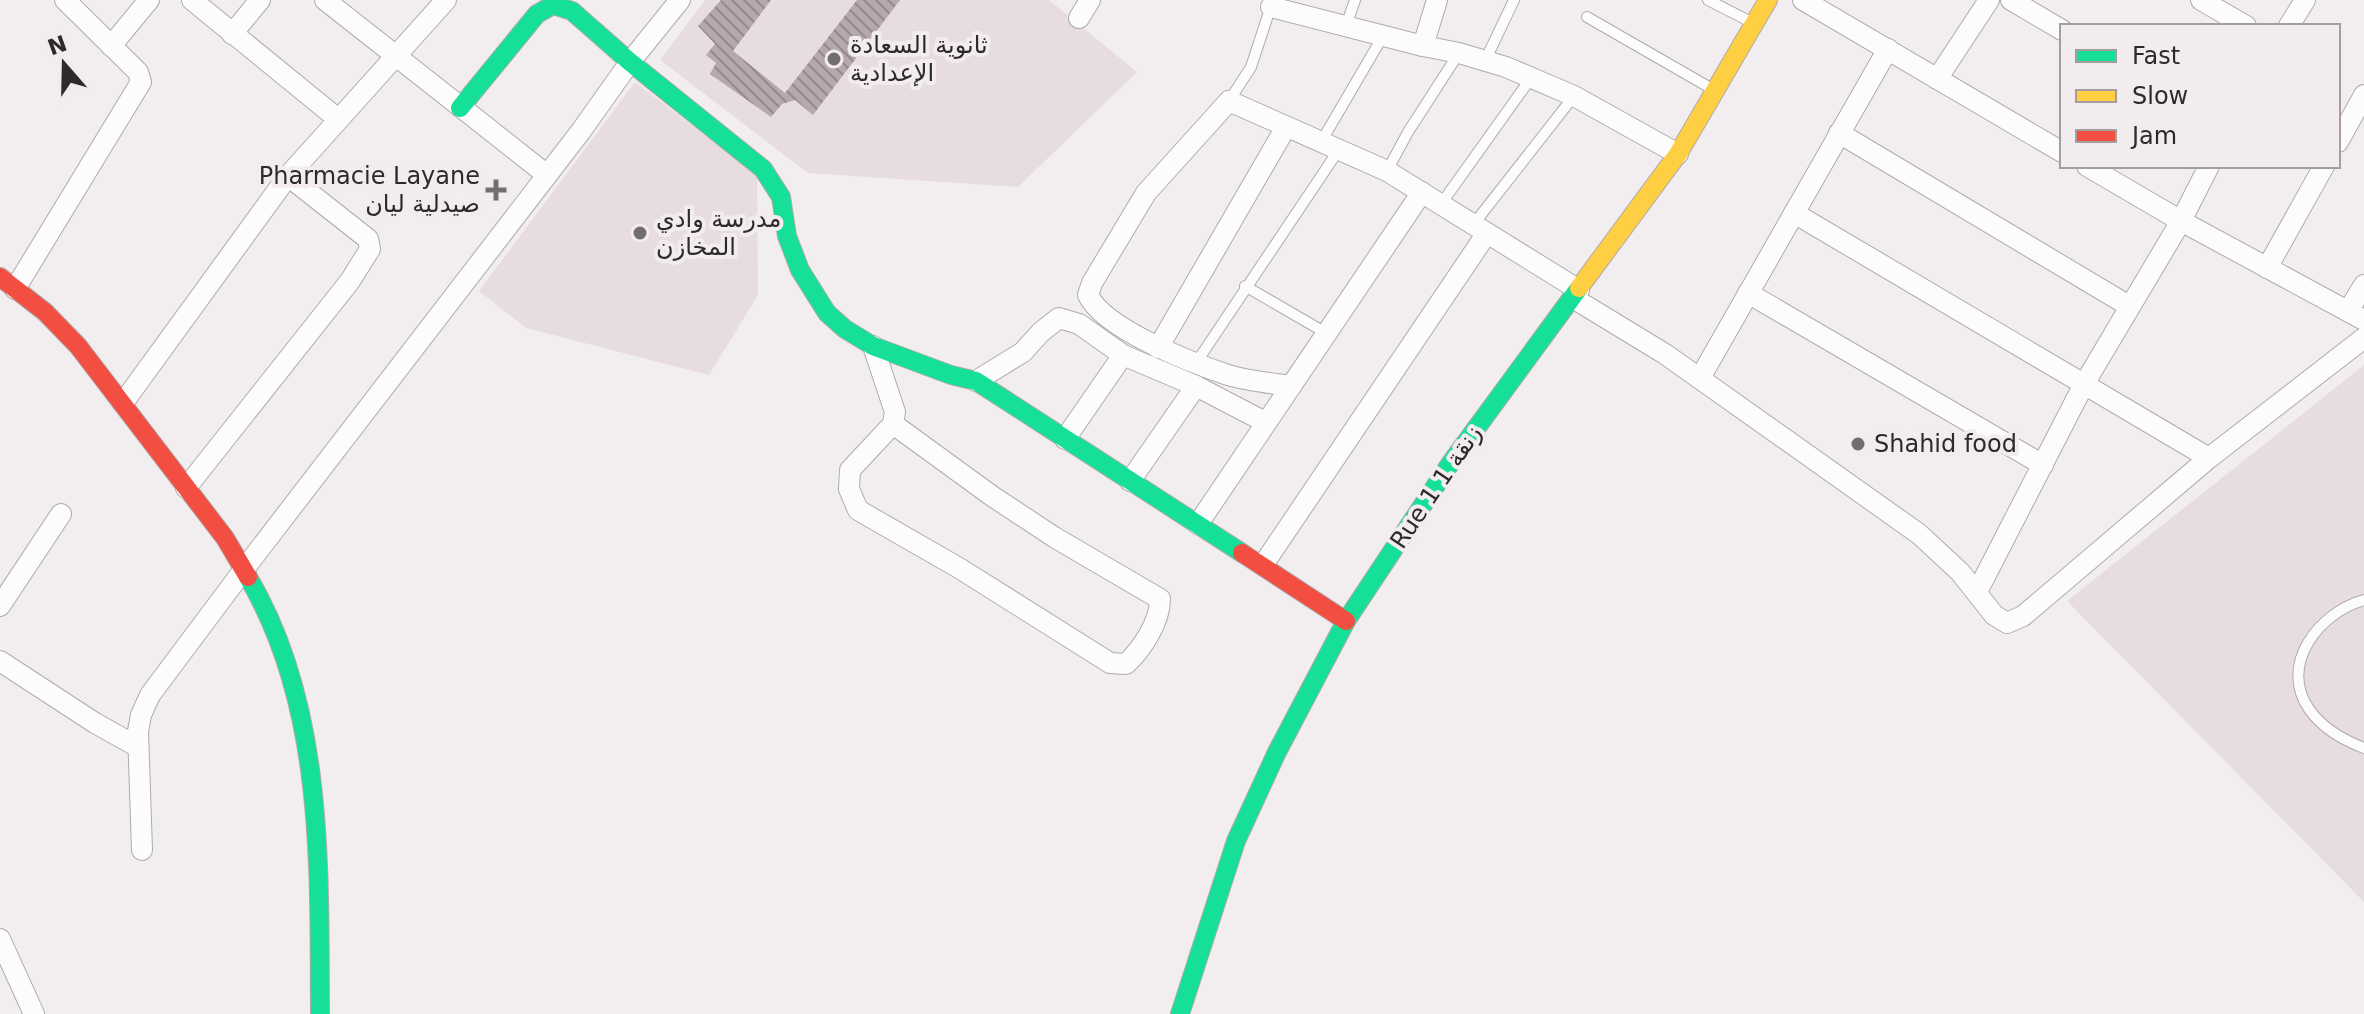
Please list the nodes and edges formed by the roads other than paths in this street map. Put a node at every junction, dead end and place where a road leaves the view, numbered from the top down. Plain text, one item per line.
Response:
1 (65, 0) edge
2 (149, 0) edge
3 (192, 0) edge
4 (260, 0) edge
5 (325, 0) edge
6 (446, 0) edge
7 (680, 0) edge
8 (1090, 0) edge
9 (1355, 0) edge
10 (1437, 0) edge
11 (1514, 0) edge
12 (1708, 0) edge
13 (1768, 0) edge
14 (1803, 0) edge
15 (1989, 0) edge
16 (2011, 0) edge
17 (2201, 0) edge
18 (2305, 0) edge
19 (1272, 4) edge
20 (1587, 17) dead end
21 (1079, 18) dead end
22 (1755, 24) junction
23 (2243, 24) edge
24 (2290, 24) edge
25 (1346, 26) junction
26 (2060, 29) edge
27 (232, 34) junction
28 (1383, 36) junction
29 (111, 46) junction
30 (1423, 46) junction
31 (1888, 49) junction
32 (1459, 53) junction
33 (396, 57) junction
34 (1485, 61) junction
35 (630, 62) junction
36 (1531, 78) junction
37 (1937, 79) junction
38 (1716, 91) junction
39 (2364, 95) edge
40 (1574, 96) junction
41 (1229, 101) junction
42 (460, 108) junction
43 (338, 119) junction
44 (1286, 127) junction
45 (1839, 133) junction
46 (2340, 138) edge
47 (1329, 147) junction
48 (2060, 151) edge
49 (1678, 154) junction
50 (2090, 168) edge
51 (2208, 168) edge
52 (2323, 168) edge
53 (1387, 171) junction
54 (547, 175) junction
55 (288, 176) junction
56 (1422, 192) junction
57 (1441, 204) junction
58 (1794, 213) junction
59 (2181, 221) junction
60 (1480, 229) junction
61 (2267, 268) junction
62 (7, 283) edge
63 (2364, 285) edge
64 (1245, 286) junction
65 (1748, 293) junction
66 (1576, 294) junction
67 (2129, 306) junction
68 (2356, 316) edge
69 (1326, 333) junction
70 (2364, 338) edge
71 (873, 346) junction
72 (1158, 348) junction
73 (1123, 355) junction
74 (1196, 363) junction
75 (1700, 378) junction
76 (976, 381) junction
77 (1196, 386) junction
78 (1291, 386) junction
79 (2083, 386) junction
80 (123, 403) junction
81 (1265, 422) junction
82 (893, 424) junction
83 (1065, 439) junction
84 (2209, 458) junction
85 (2043, 465) junction
86 (1130, 481) junction
87 (186, 488) junction
88 (61, 514) dead end
89 (1198, 524) junction
90 (1263, 565) junction
91 (245, 568) junction
92 (1977, 592) junction
93 (2364, 600) edge
94 (0, 606) edge
95 (1346, 621) junction
96 (0, 661) edge
97 (138, 747) junction
98 (2364, 748) edge
99 (142, 850) dead end
100 (0, 941) edge
101 (34, 1014) edge
102 (320, 1014) edge
103 (1180, 1014) edge

1 - 29 street
2 - 29 street
3 - 27 street
4 - 27 street
5 - 33 street
6 - 33 street
7 - 35 street
8 - 21 street
9 - 25 lane
10 - 30 street
11 - 34 lane
12 - 22 lane
13 - 22 street, Rue 1 زنقة 1
14 - 31 street
15 - 37 street
16 - 26 street
17 - 23 street
18 - 24 street
19 - 25 street
19 - 41 lane
20 - 38 lane
22 - 38 street, Rue 1 زنقة 1
25 - 28 street
27 - 43 street
28 - 30 street
28 - 47 lane
29 - 62 street
30 - 32 street
31 - 37 street
31 - 45 street
32 - 34 street
32 - 53 lane
33 - 42 street
33 - 43 street
34 - 36 street
35 - 42 street
35 - 54 street
35 - 71 street
36 - 40 street
36 - 57 lane
37 - 48 street
38 - 49 street, Rue 1 زنقة 1
39 - 46 street
40 - 49 street
40 - 60 lane
41 - 44 street
41 - 72 street
42 - 54 street
43 - 55 street
44 - 47 street
44 - 72 street
45 - 58 street
45 - 67 street
47 - 53 street
47 - 64 lane
49 - 66 street, Rue 1 زنقة 1
50 - 59 street
51 - 59 street
52 - 61 street
53 - 56 street
54 - 91 street
55 - 80 street
55 - 87 street
56 - 57 street
56 - 69 street
57 - 60 street
58 - 65 street
58 - 79 street
59 - 61 street
59 - 67 street
60 - 66 street
60 - 90 street
61 - 68 street
62 - 80 street
63 - 68 street
64 - 69 lane
64 - 74 lane
65 - 75 street
65 - 85 street
66 - 75 street
66 - 95 street, Rue 1 زنقة 1
67 - 79 street
69 - 78 street
70 - 84 street
71 - 76 street
71 - 82 street
72 - 74 street
73 - 76 street
73 - 77 street
73 - 83 street
74 - 78 street
75 - 92 street
76 - 83 street
77 - 81 street
77 - 86 street
78 - 81 street
79 - 84 street
79 - 85 street
80 - 87 street
81 - 89 street
82 - 82 street
83 - 86 street
84 - 92 street
85 - 92 street
86 - 89 street
87 - 91 street
88 - 94 street
89 - 90 street
90 - 95 street
91 - 97 street
91 - 102 street
93 - 98 lane
95 - 103 street, Rue 1 زنقة 1
96 - 97 street
97 - 99 street
100 - 101 street

